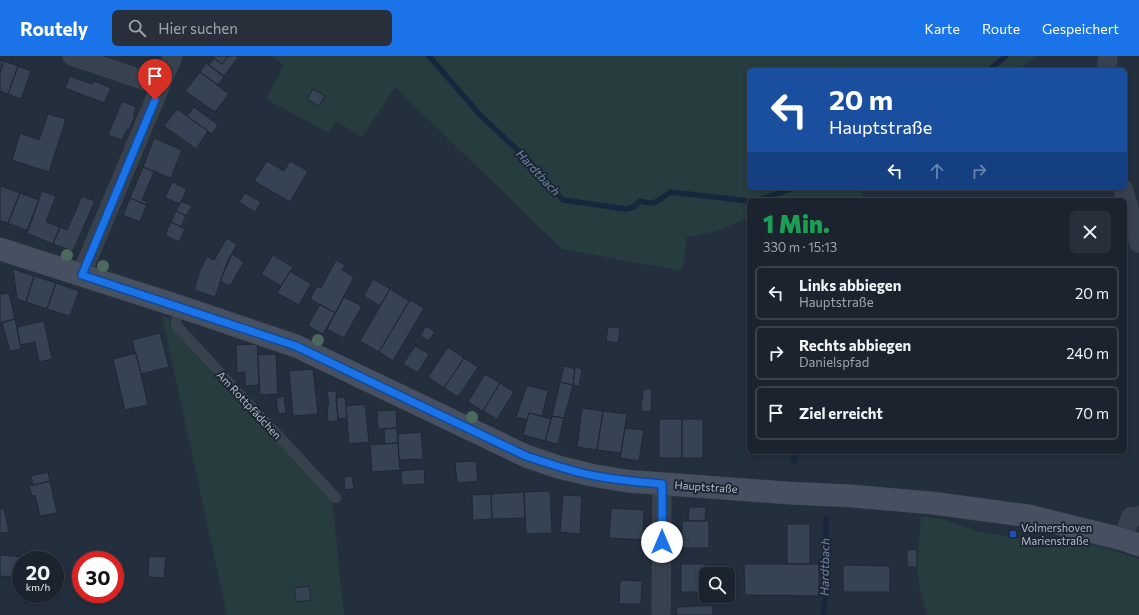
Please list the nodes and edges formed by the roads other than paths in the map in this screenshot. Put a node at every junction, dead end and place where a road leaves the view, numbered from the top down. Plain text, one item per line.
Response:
1 (72, 56) edge
2 (173, 56) edge
3 (1108, 56) edge
4 (1106, 68) edge
5 (161, 86) junction
6 (1127, 202) edge
7 (1139, 243) edge
8 (0, 249) edge
9 (82, 275) junction
10 (178, 306) junction
11 (662, 484) junction
12 (336, 498) dead end
13 (1139, 516) edge
14 (1131, 542) edge
15 (661, 615) edge

1 - 5 street
2 - 5 street
3 - 4 street
5 - 9 street
6 - 7 street
8 - 9 main road, Hauptstraße
9 - 10 main road, Hauptstraße
10 - 11 main road, Hauptstraße
10 - 12 lane, Am Rottpfädchen
11 - 14 main road, Hauptstraße
11 - 15 street
13 - 14 street

